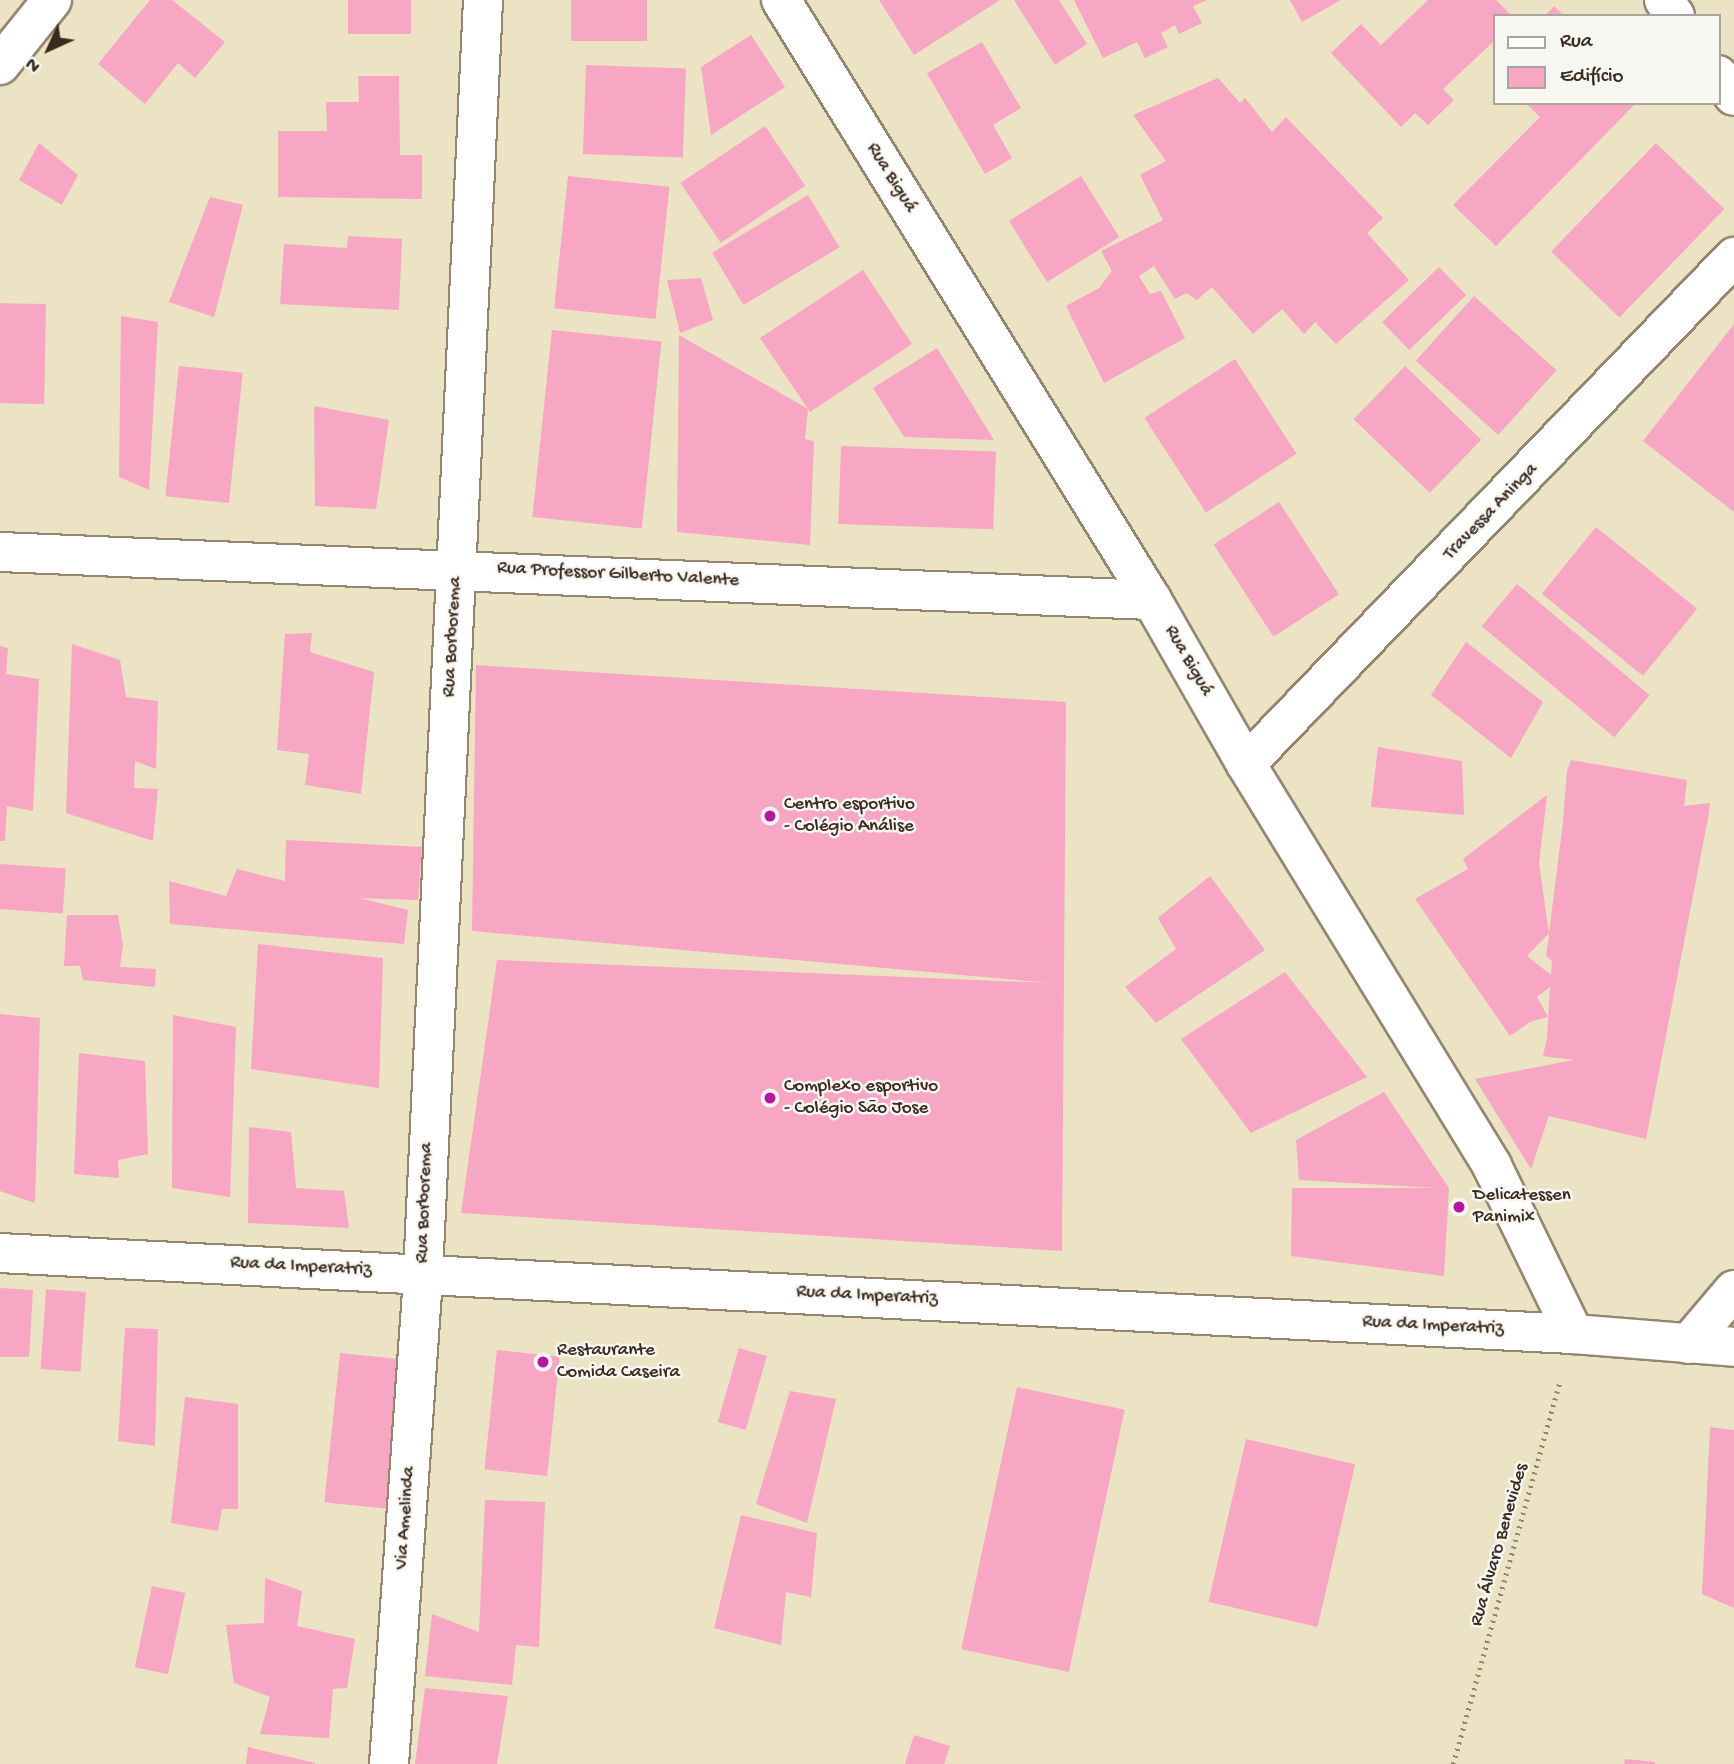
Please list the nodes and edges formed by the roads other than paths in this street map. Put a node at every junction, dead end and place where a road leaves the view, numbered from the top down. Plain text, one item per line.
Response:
1 (52, 0) edge
2 (483, 0) edge
3 (781, 0) edge
4 (0, 65) edge
5 (1720, 78) edge
6 (1734, 96) edge
7 (1734, 257) edge
8 (0, 552) edge
9 (457, 568) junction
10 (1153, 600) junction
11 (1247, 764) junction
12 (0, 1253) edge
13 (423, 1273) junction
14 (1734, 1290) edge
15 (1574, 1334) junction
16 (1688, 1344) junction
17 (1734, 1346) edge
18 (389, 1764) edge

1 - 4 street
2 - 9 street, Rua Borborema
3 - 10 street, Rua Biguá
5 - 6 street
7 - 11 street, Travessa Aninga
8 - 9 street, Rua Professor Gilberto Valente
9 - 10 street, Rua Professor Gilberto Valente
9 - 13 street, Rua Borborema
10 - 11 street, Rua Biguá
11 - 15 street, Rua Biguá
12 - 13 street, Rua da Imperatriz
13 - 15 street, Rua da Imperatriz
13 - 18 street, Via Amelinda
14 - 16 street
15 - 16 street, Rua da Imperatriz
16 - 17 street, Rua da Imperatriz

